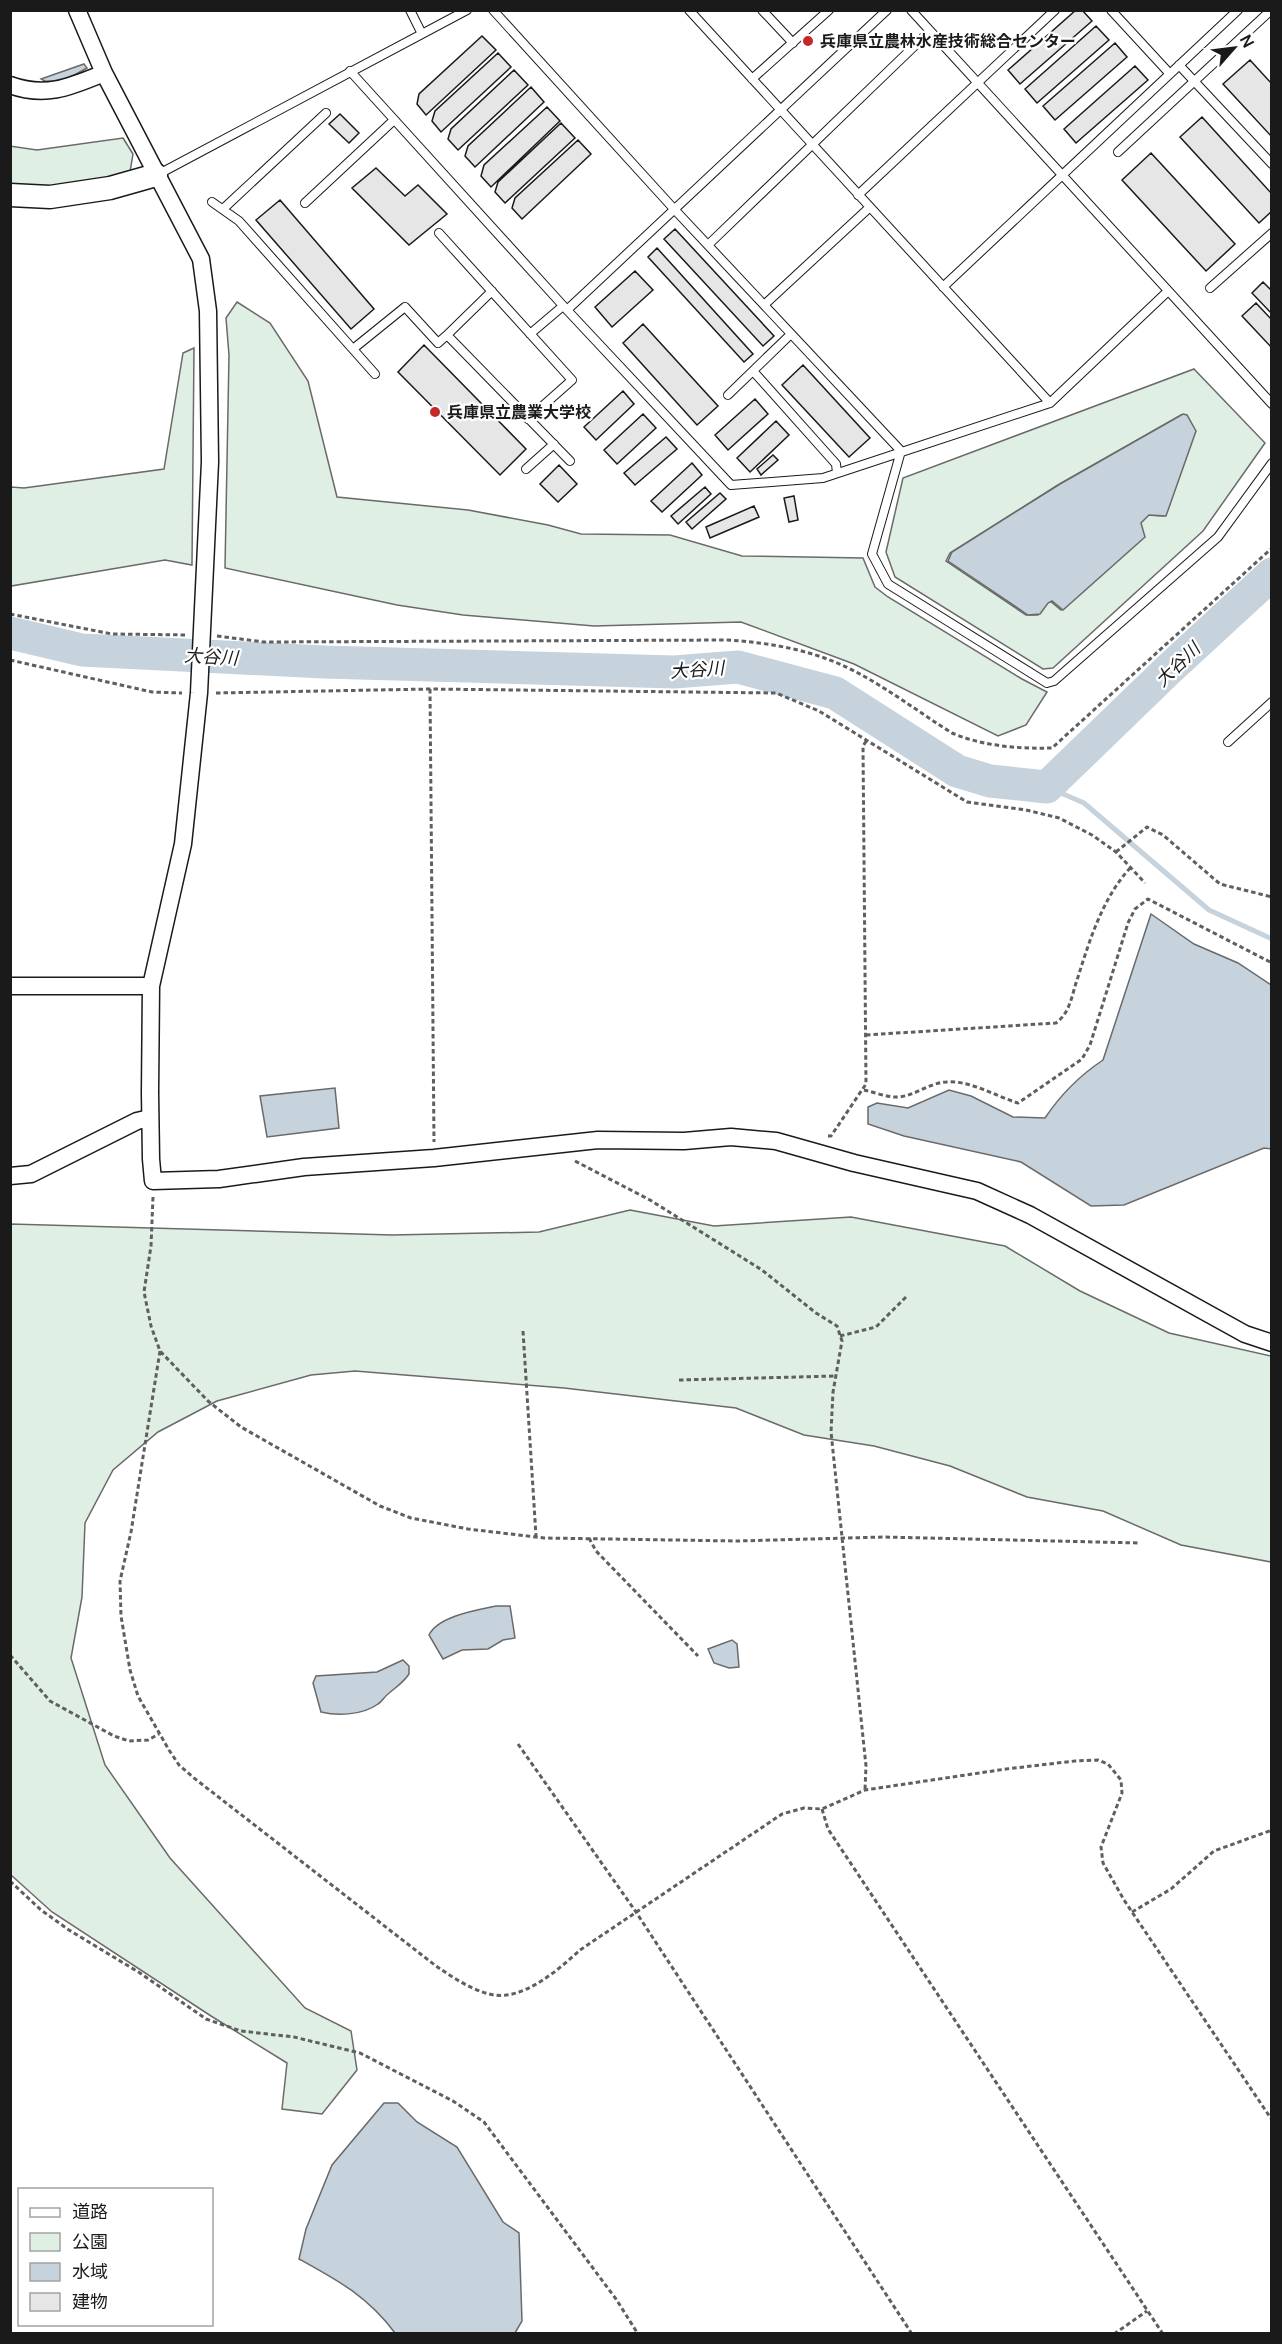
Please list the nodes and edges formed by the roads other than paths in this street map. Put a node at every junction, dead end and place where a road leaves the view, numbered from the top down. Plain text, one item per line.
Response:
1 (77, 10) edge
2 (410, 10) edge
3 (467, 10) edge
4 (493, 10) edge
5 (689, 10) edge
6 (762, 10) edge
7 (829, 10) edge
8 (886, 10) edge
9 (910, 10) edge
10 (1055, 10) edge
11 (1110, 10) edge
12 (1239, 10) edge
13 (1269, 12) dead end
14 (930, 31) junction
15 (422, 34) junction
16 (792, 43) junction
17 (1179, 65) junction
18 (350, 71) junction
19 (104, 73) junction
20 (1170, 74) junction
21 (752, 79) junction
22 (1195, 81) junction
23 (977, 84) junction
24 (10, 85) edge
25 (780, 110) junction
26 (326, 113) dead end
27 (394, 120) junction
28 (812, 144) junction
29 (1118, 152) dead end
30 (1272, 164) edge
31 (156, 175) junction
32 (1061, 176) junction
33 (10, 195) edge
34 (858, 195) junction
35 (212, 202) dead end
36 (305, 203) dead end
37 (870, 207) junction
38 (223, 209) junction
39 (674, 209) junction
40 (439, 233) dead end
41 (1272, 233) edge
42 (708, 245) junction
43 (943, 287) junction
44 (1210, 288) dead end
45 (492, 291) junction
46 (1167, 292) junction
47 (764, 305) junction
48 (565, 308) junction
49 (530, 334) junction
50 (791, 334) junction
51 (447, 335) junction
52 (353, 349) junction
53 (753, 371) junction
54 (375, 374) dead end
55 (728, 395) dead end
56 (1050, 403) junction
57 (1272, 405) edge
58 (528, 419) junction
59 (554, 444) junction
60 (901, 451) junction
61 (570, 461) dead end
62 (1272, 463) edge
63 (526, 469) dead end
64 (837, 473) junction
65 (1272, 702) edge
66 (1228, 742) dead end
67 (10, 986) edge
68 (151, 986) junction
69 (150, 1118) junction
70 (10, 1176) edge
71 (1272, 1343) edge

1 - 19 street
2 - 15 lane
3 - 15 lane
4 - 39 lane
5 - 21 lane
6 - 16 lane
7 - 16 lane
8 - 25 lane
9 - 14 lane
10 - 23 lane
11 - 20 lane
12 - 17 lane
13 - 22 lane
14 - 23 lane
14 - 28 lane
15 - 18 lane
16 - 21 lane
17 - 20 lane
17 - 22 lane
18 - 27 lane
18 - 31 lane
19 - 24 street
19 - 31 street
20 - 32 lane
21 - 25 lane
22 - 29 lane
22 - 30 lane
23 - 32 lane
23 - 34 lane
25 - 28 lane
25 - 39 lane
26 - 38 lane
27 - 36 lane
27 - 48 lane
28 - 34 lane
28 - 42 lane
31 - 33 street
31 - 68 street
32 - 43 lane
32 - 46 lane
34 - 37 lane
35 - 38 lane
37 - 43 lane
37 - 47 lane
38 - 52 lane
39 - 42 lane
39 - 48 lane
40 - 45 lane
41 - 44 lane
42 - 47 lane
43 - 56 lane
45 - 49 lane
45 - 51 lane
46 - 56 lane
46 - 57 lane
47 - 50 lane
48 - 49 lane
48 - 64 lane
49 - 58 lane
50 - 53 lane
50 - 60 lane
51 - 52 lane
51 - 58 lane
52 - 54 lane
53 - 55 lane
53 - 64 lane
56 - 60 lane
58 - 59 lane
59 - 61 lane
59 - 63 lane
60 - 62 lane
60 - 64 lane
65 - 66 lane
67 - 68 street
68 - 69 street
69 - 70 street
69 - 71 street

